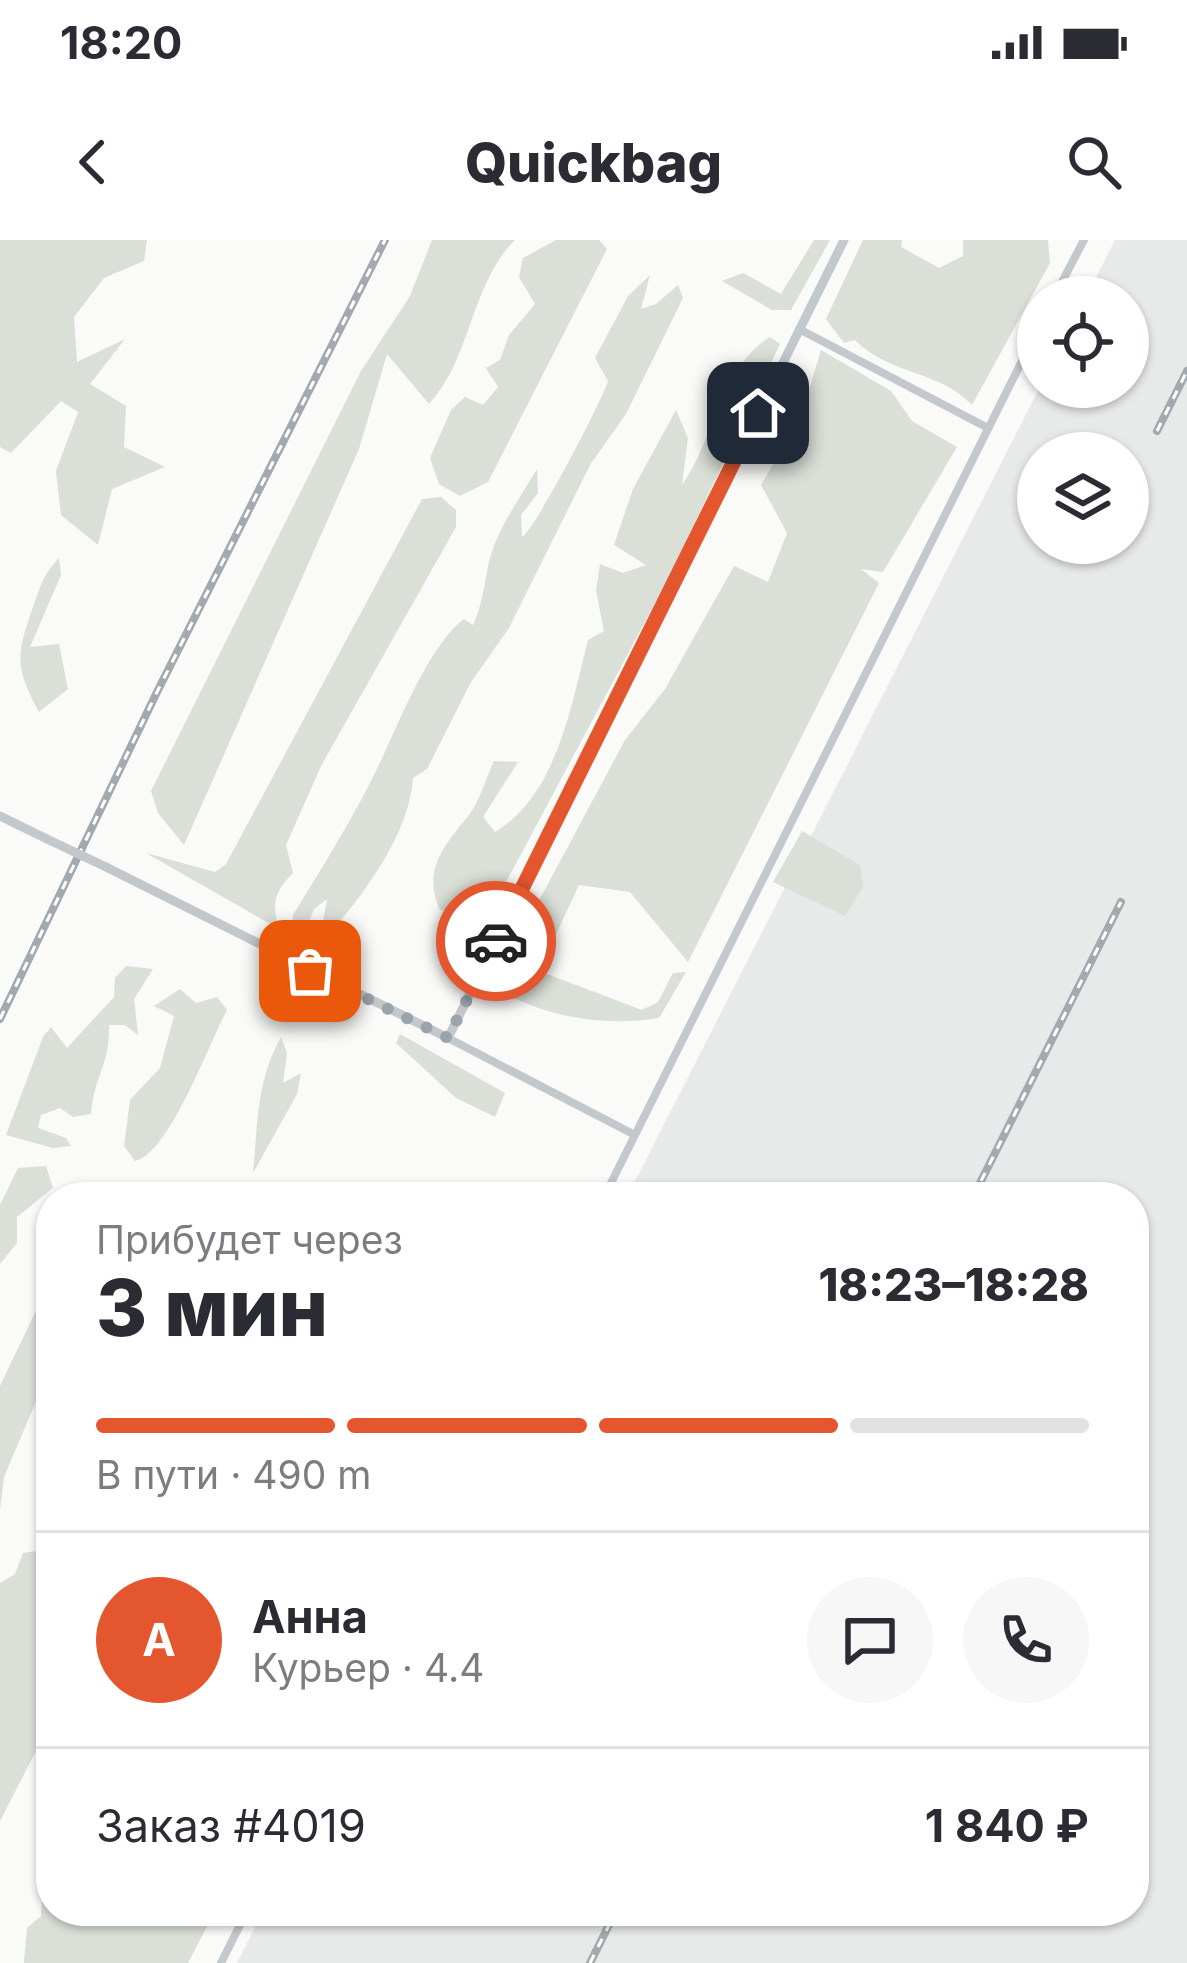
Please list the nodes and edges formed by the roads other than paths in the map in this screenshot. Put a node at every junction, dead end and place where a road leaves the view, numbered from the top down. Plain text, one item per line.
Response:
1 (844, 240) edge
2 (1084, 240) edge
3 (1065, 276) edge
4 (799, 329) junction
5 (1017, 371) edge
6 (988, 428) junction
7 (0, 816) edge
8 (448, 1038) junction
9 (635, 1135) junction
10 (612, 1182) edge
11 (240, 1926) edge
12 (221, 1963) edge

1 - 4 street
2 - 3 street
4 - 6 street
4 - 8 street
5 - 6 street
6 - 9 street
7 - 8 street, bridge
8 - 9 street
9 - 10 street
11 - 12 street

